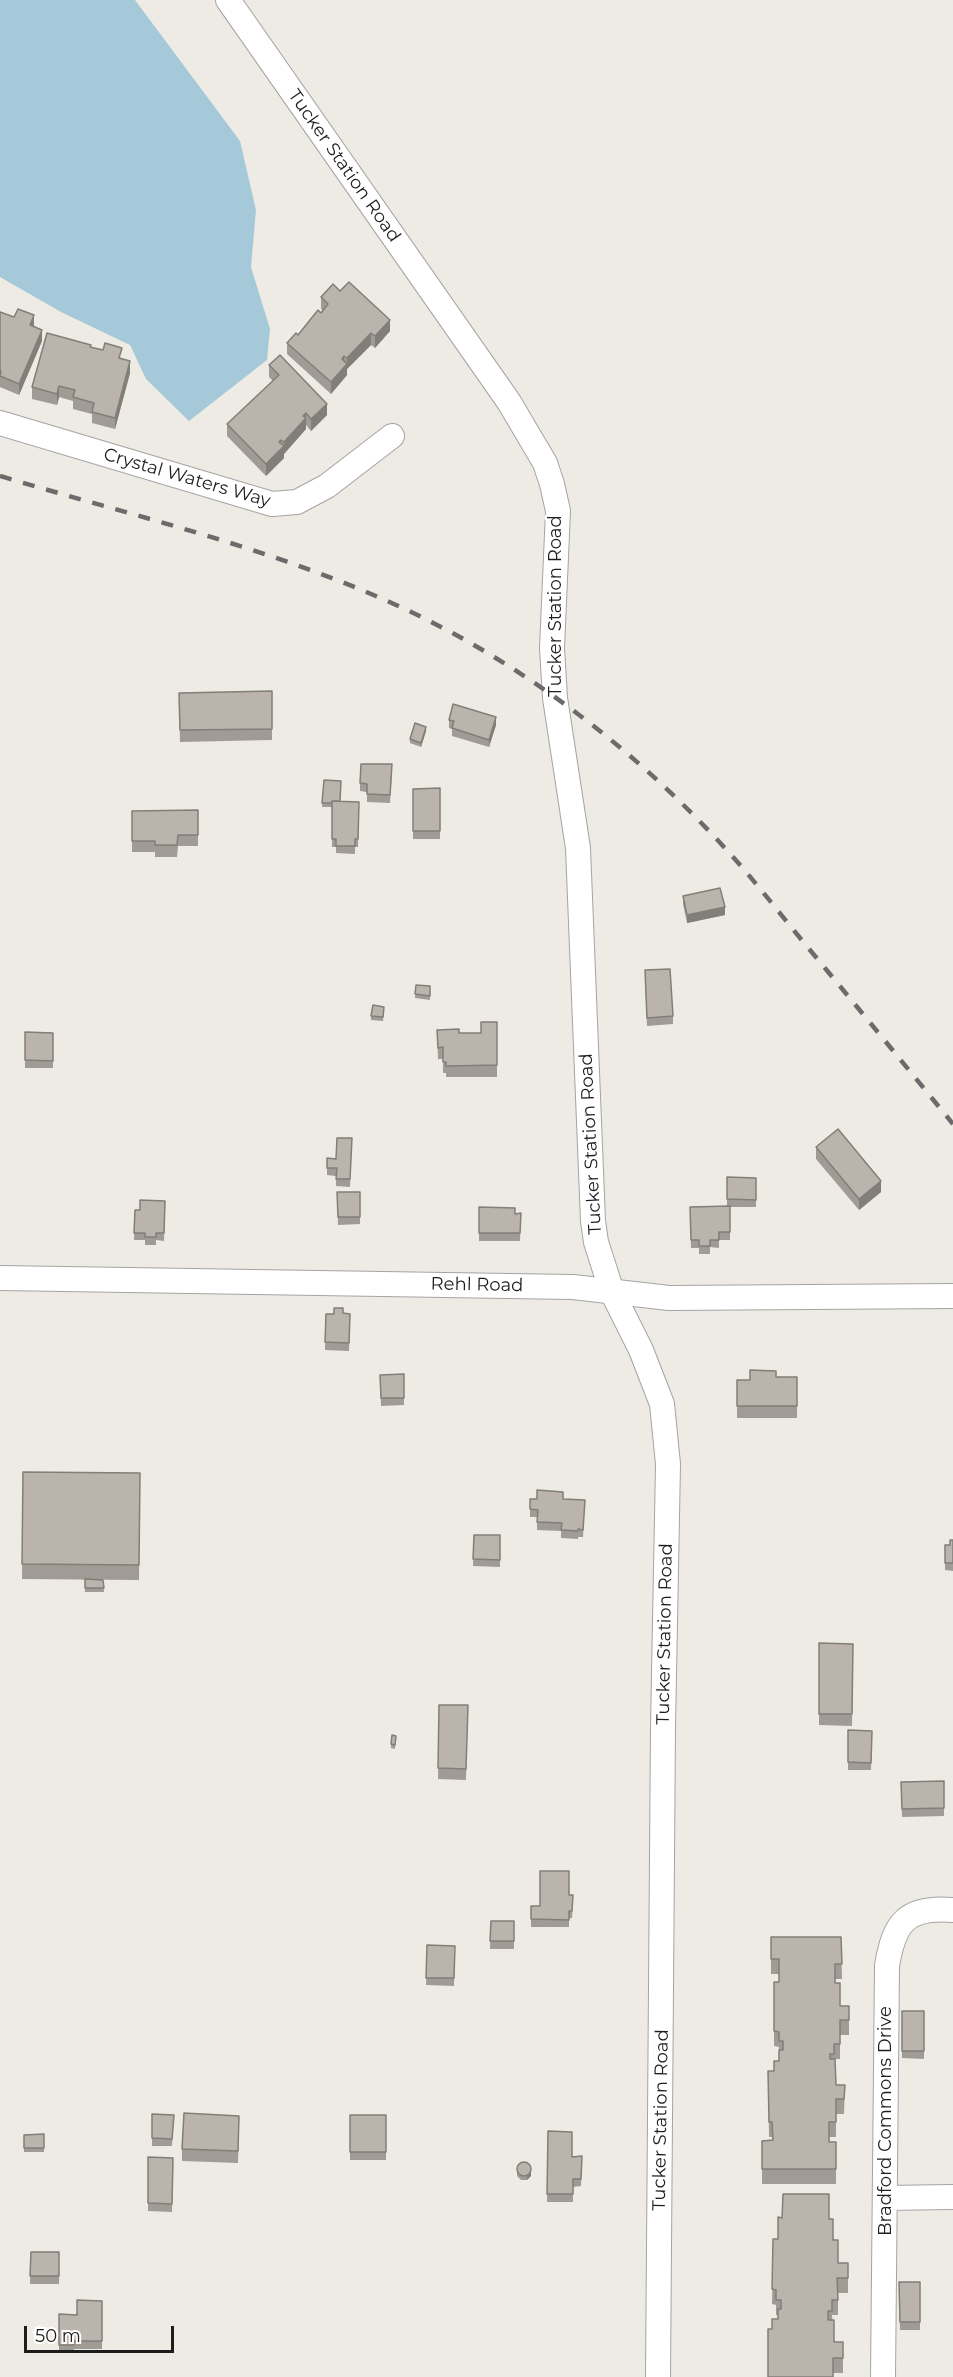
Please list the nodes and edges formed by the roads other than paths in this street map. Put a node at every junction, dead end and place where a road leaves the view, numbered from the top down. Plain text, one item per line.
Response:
1 (228, 0) edge
2 (0, 423) edge
3 (393, 435) dead end
4 (0, 1278) edge
5 (612, 1292) junction
6 (953, 1296) edge
7 (953, 1910) edge
8 (953, 2197) edge
9 (885, 2198) junction
10 (658, 2377) edge
11 (883, 2377) edge

1 - 5 street, Tucker Station Road
2 - 3 street, Crystal Waters Way
4 - 5 street, Rehl Road
5 - 6 street, Rehl Road
5 - 10 street, Tucker Station Road
7 - 9 street, Bradford Commons Drive
8 - 9 street
9 - 11 street, Bradford Commons Drive

